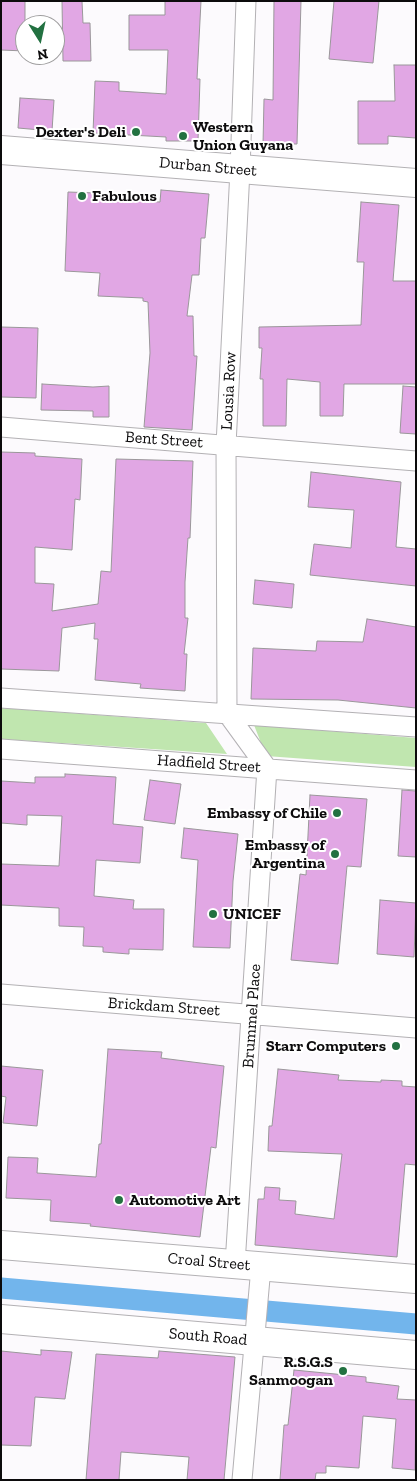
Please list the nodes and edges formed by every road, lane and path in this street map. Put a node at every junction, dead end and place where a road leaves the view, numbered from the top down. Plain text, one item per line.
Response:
1 (246, 1) edge
2 (1, 150) edge
3 (240, 170) junction
4 (416, 183) edge
5 (1, 427) edge
6 (226, 445) junction
7 (416, 461) edge
8 (1, 698) edge
9 (227, 713) junction
10 (416, 727) edge
11 (1, 748) edge
12 (267, 768) junction
13 (416, 780) edge
14 (1, 994) edge
15 (252, 1014) junction
16 (416, 1028) edge
17 (1, 1245) edge
18 (248, 1265) junction
19 (416, 1280) edge
20 (1, 1319) edge
21 (255, 1337) junction
22 (416, 1355) edge
23 (242, 1480) edge

1 - 3 street, Lousia Row
2 - 3 street, Durban Street
3 - 4 street, Durban Street
3 - 6 street, Lousia Row
5 - 6 street, Bent Street
6 - 7 street, Bent Street
6 - 9 street, Lousia Row
8 - 9 street
9 - 10 street
9 - 12 street
11 - 12 street, Hadfield Street
12 - 13 street, Hadfield Street
12 - 15 street, Brummel Place
14 - 15 street, Brickdam Street
15 - 16 street, Brickdam Street
15 - 18 street, Brummel Place
17 - 18 street, Croal Street
18 - 19 street, Croal Street
18 - 21 street, Brummel Place
20 - 21 street, South Road
21 - 22 street, South Road
21 - 23 street, Brummel Place

